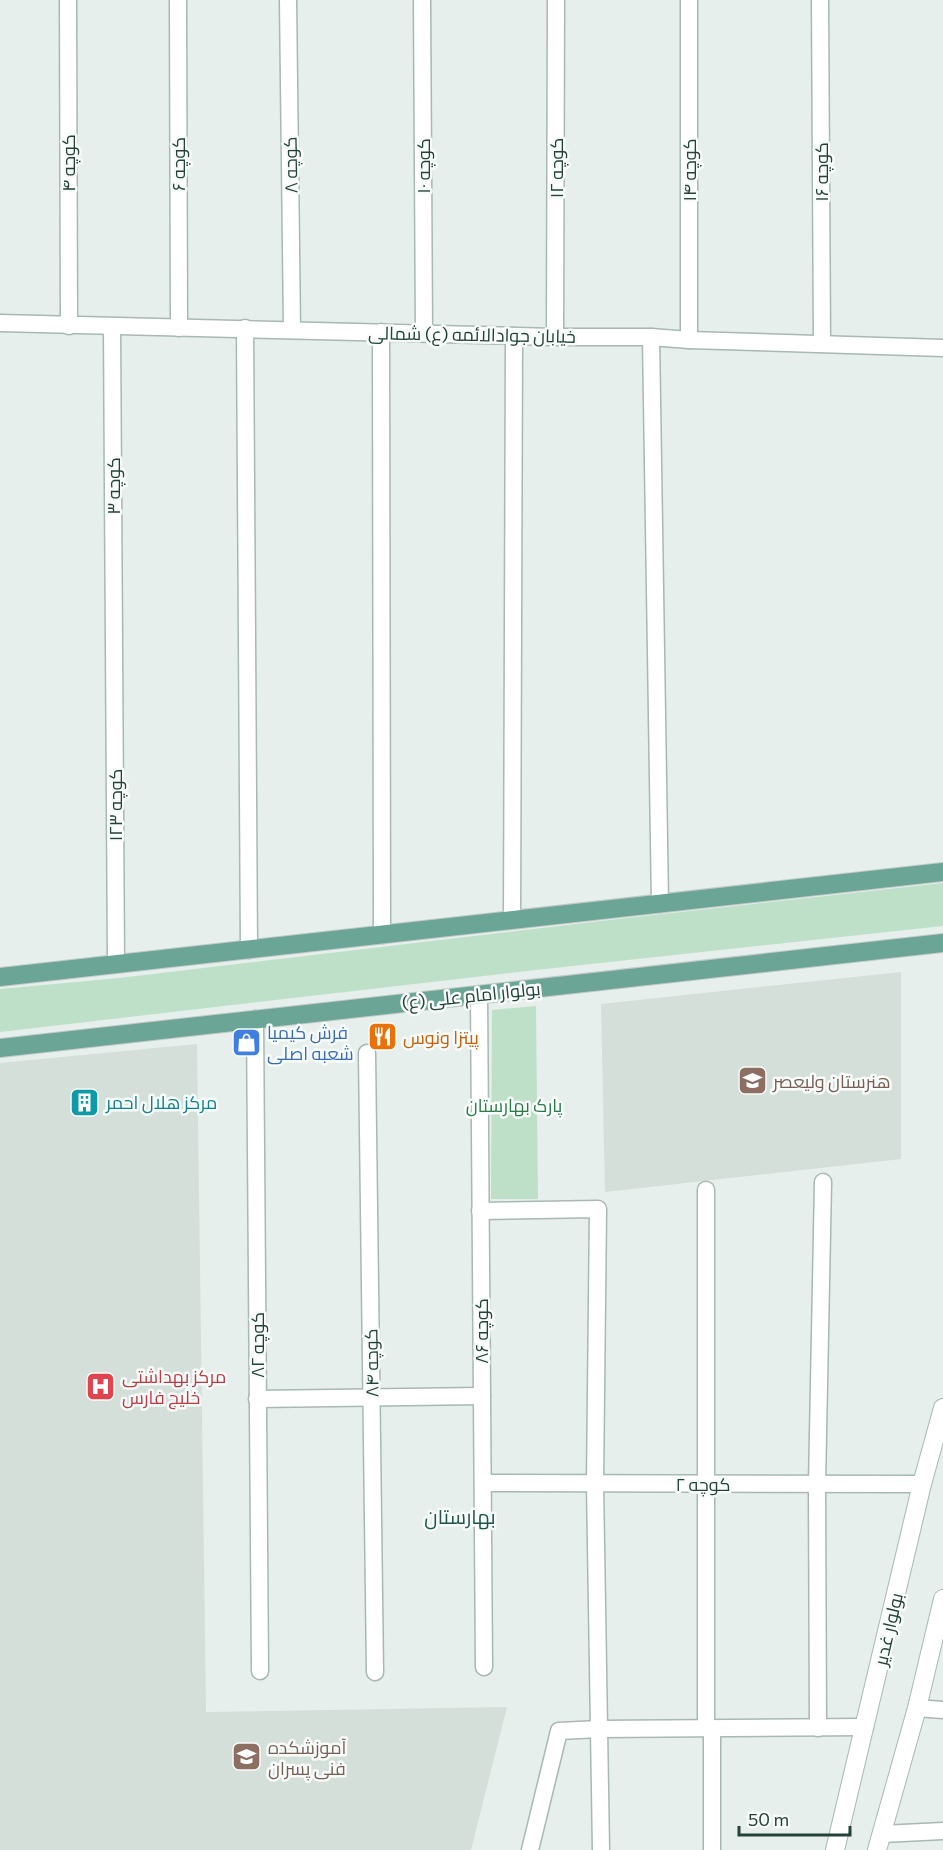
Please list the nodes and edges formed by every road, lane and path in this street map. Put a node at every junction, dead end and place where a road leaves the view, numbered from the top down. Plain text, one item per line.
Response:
1 (68, 0) edge
2 (178, 0) edge
3 (288, 0) edge
4 (422, 0) edge
5 (556, 0) edge
6 (689, 0) edge
7 (820, 0) edge
8 (0, 323) edge
9 (69, 326) junction
10 (112, 327) junction
11 (179, 328) junction
12 (245, 328) junction
13 (291, 329) junction
14 (381, 332) junction
15 (424, 333) junction
16 (514, 336) junction
17 (555, 337) junction
18 (651, 337) junction
19 (689, 340) junction
20 (822, 344) junction
21 (943, 348) edge
22 (114, 645) joint
23 (943, 872) edge
24 (660, 904) junction
25 (512, 920) junction
26 (382, 935) junction
27 (943, 943) edge
28 (249, 950) junction
29 (116, 964) junction
30 (0, 977) edge
31 (479, 994) junction
32 (255, 1019) junction
33 (0, 1048) edge
34 (367, 1053) dead end
35 (823, 1182) dead end
36 (706, 1190) dead end
37 (480, 1211) junction
38 (482, 1396) junction
39 (371, 1397) junction
40 (257, 1399) junction
41 (943, 1408) edge
42 (483, 1483) junction
43 (595, 1484) junction
44 (706, 1484) junction
45 (922, 1484) junction
46 (817, 1485) junction
47 (943, 1599) edge
48 (484, 1667) dead end
49 (260, 1671) dead end
50 (375, 1672) dead end
51 (917, 1708) junction
52 (943, 1710) edge
53 (865, 1727) junction
54 (599, 1728) junction
55 (709, 1728) junction
56 (818, 1728) junction
57 (943, 1831) edge
58 (880, 1842) edge
59 (530, 1850) edge
60 (602, 1850) edge
61 (712, 1850) edge
62 (836, 1850) edge

1 - 9 street, کوچه ۴
2 - 11 street, کوچه ۶
3 - 13 street, کوچه ۸
4 - 15 street, کوچه ۱۰
5 - 17 street, کوچه ۱۲
6 - 19 street, کوچه ۱۴
7 - 20 street, کوچه ۱۶
8 - 9 street, خیابان جوادالائمه (ع) شمالی
9 - 10 street, خیابان جوادالائمه (ع) شمالی
10 - 11 street, خیابان جوادالائمه (ع) شمالی
10 - 22 street, کوچه ۳
11 - 12 street, خیابان جوادالائمه (ع) شمالی
12 - 13 street, خیابان جوادالائمه (ع) شمالی
12 - 28 street
13 - 14 street, خیابان جوادالائمه (ع) شمالی
14 - 15 street, خیابان جوادالائمه (ع) شمالی
14 - 26 street
15 - 16 street, خیابان جوادالائمه (ع) شمالی
16 - 17 street, خیابان جوادالائمه (ع) شمالی
16 - 25 street
17 - 18 street, خیابان جوادالائمه (ع) شمالی
18 - 19 street, خیابان جوادالائمه (ع) شمالی
18 - 24 street
19 - 20 street, خیابان جوادالائمه (ع) شمالی
20 - 21 street, خیابان جوادالائمه (ع) شمالی
22 - 29 street, کوچه ۱۲۳
23 - 24 main road
24 - 25 main road
25 - 26 main road
26 - 28 main road
27 - 31 main road, بولوار امام علی (ع)
28 - 29 main road
29 - 30 main road
31 - 32 main road, بولوار امام علی (ع)
31 - 37 street, کوچه ۸۶
32 - 33 main road, بولوار امام علی (ع)
32 - 40 street, کوچه ۸۲
34 - 39 street, کوچه ۸۴
35 - 46 street
36 - 44 street
37 - 38 street, کوچه ۸۶
37 - 43 street
38 - 39 street
38 - 42 street, کوچه ۸۶
39 - 40 street
39 - 50 street, کوچه ۸۴
40 - 49 street, کوچه ۸۲
41 - 45 street, بولوار غدیر
42 - 43 street, کوچه ۲
42 - 48 street, کوچه ۸۶
43 - 44 street, کوچه ۲
43 - 54 street
44 - 46 street, کوچه ۲
44 - 55 street
45 - 46 street, کوچه ۲
45 - 53 street, بولوار غدیر
46 - 56 street
47 - 51 street
51 - 52 street
51 - 58 street
53 - 56 street
53 - 62 street, بولوار غدیر
54 - 55 street
54 - 59 street
54 - 60 street
55 - 56 street
55 - 61 street
57 - 58 street

